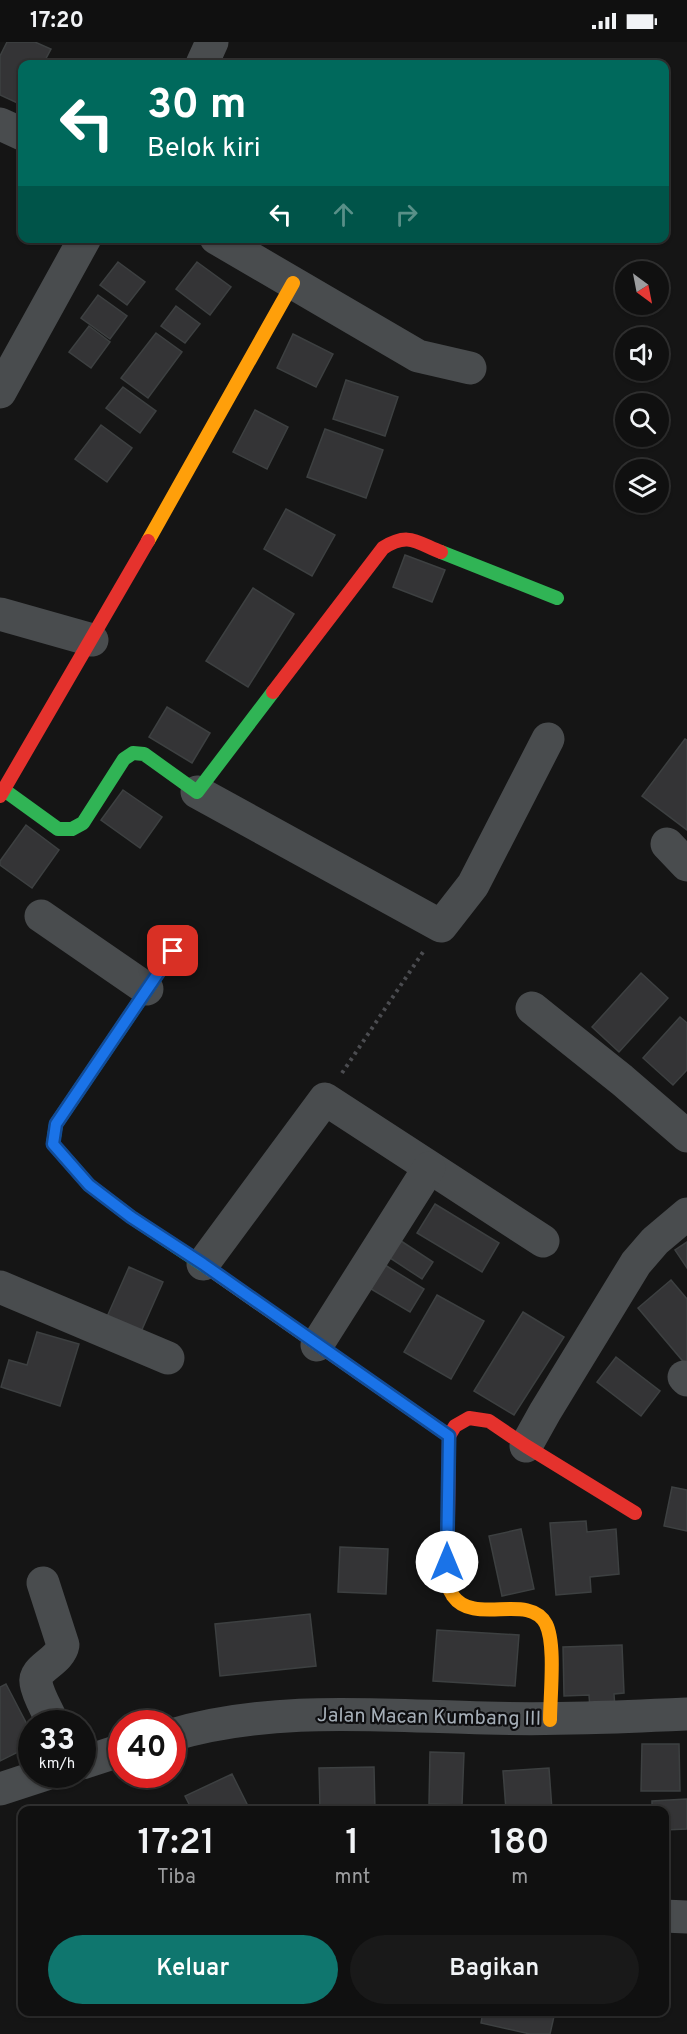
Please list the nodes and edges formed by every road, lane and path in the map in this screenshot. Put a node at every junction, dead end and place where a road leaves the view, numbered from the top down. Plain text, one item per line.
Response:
1 (212, 42) edge
2 (204, 60) edge
3 (82, 243) edge
4 (225, 243) edge
5 (293, 283) junction
6 (470, 368) dead end
7 (0, 392) edge
8 (557, 598) dead end
9 (0, 614) edge
10 (93, 639) junction
11 (548, 739) dead end
12 (197, 792) junction
13 (2, 793) edge
14 (41, 916) dead end
15 (441, 926) junction
16 (186, 932) dead end
17 (147, 989) junction
18 (532, 1008) dead end
19 (325, 1099) junction
20 (687, 1136) edge
21 (429, 1168) junction
22 (687, 1215) edge
23 (543, 1241) dead end
24 (203, 1264) junction
25 (0, 1287) edge
26 (317, 1345) junction
27 (168, 1358) dead end
28 (449, 1436) junction
29 (526, 1446) junction
30 (635, 1513) dead end
31 (43, 1583) dead end
32 (47, 1710) edge
33 (687, 1714) edge
34 (550, 1720) junction
35 (186, 1731) edge
36 (18, 1783) edge
37 (0, 1789) edge
38 (669, 1916) edge
39 (687, 1917) edge

1 - 2 street
3 - 7 street
4 - 5 street
5 - 6 street
5 - 10 street
8 - 12 street
9 - 10 street
10 - 13 street
11 - 15 street
12 - 13 street
12 - 15 street
14 - 17 street
15 - 19 path
16 - 17 street
17 - 24 street
18 - 20 street
19 - 21 street
19 - 24 street
21 - 23 street
21 - 26 street
22 - 29 street
24 - 26 street
25 - 27 street
26 - 28 street
28 - 29 street
28 - 34 street
29 - 30 street
31 - 32 street
33 - 34 street, Jalan Macan Kumbang III
34 - 35 street, Jalan Macan Kumbang III
36 - 37 street
38 - 39 street

